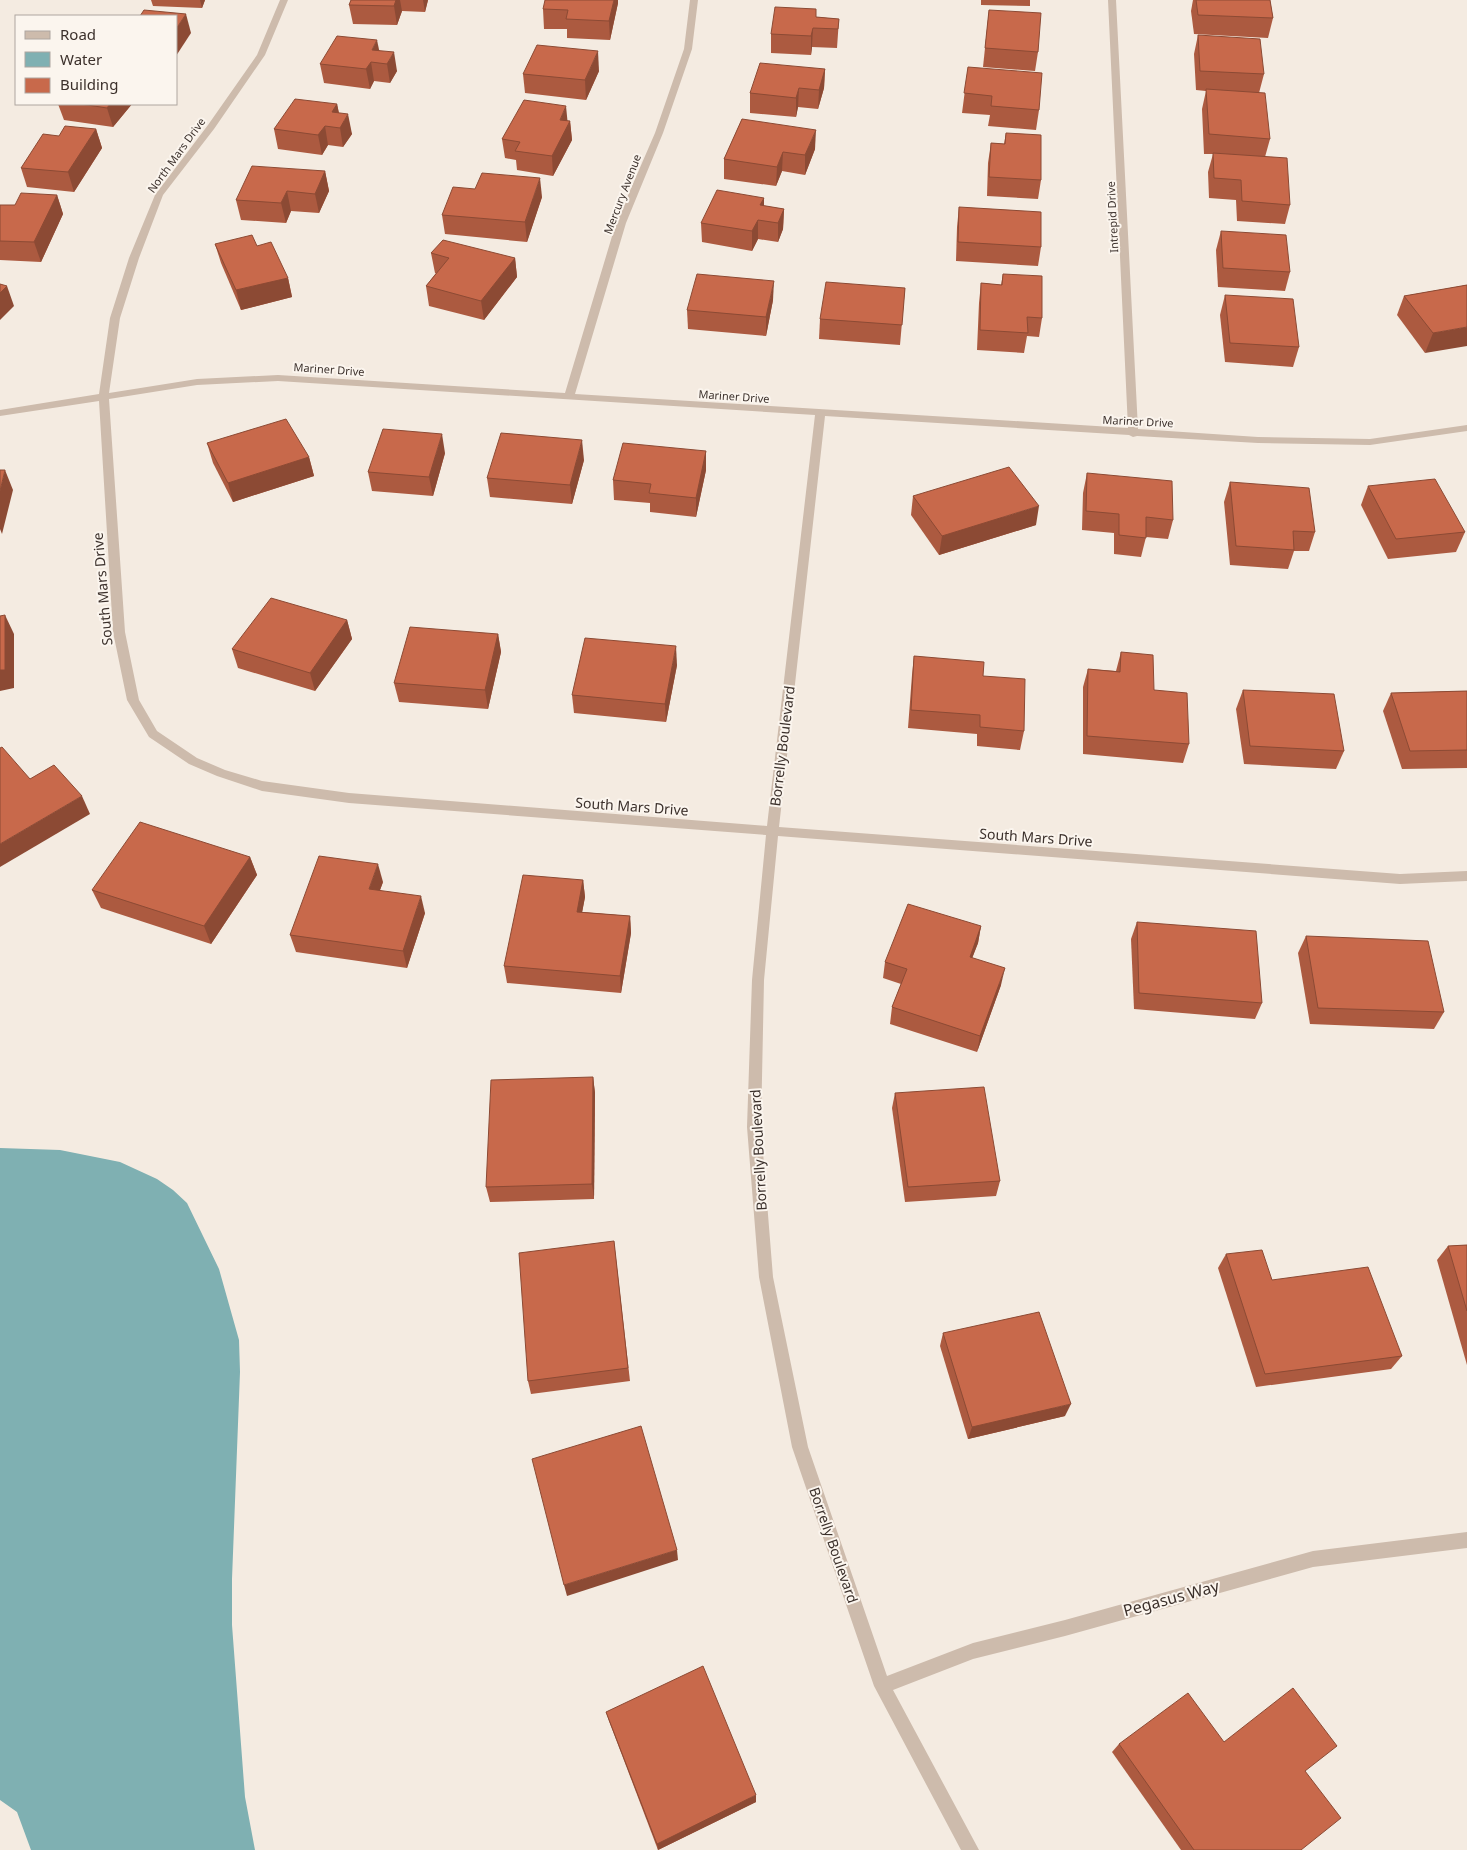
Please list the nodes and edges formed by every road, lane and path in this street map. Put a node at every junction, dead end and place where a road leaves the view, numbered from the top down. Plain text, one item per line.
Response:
1 (284, 0) edge
2 (694, 0) edge
3 (1112, 0) edge
4 (104, 395) junction
5 (569, 397) junction
6 (0, 413) edge
7 (820, 414) junction
8 (1467, 428) edge
9 (1133, 434) junction
10 (772, 832) junction
11 (1467, 876) edge
12 (1467, 1540) edge
13 (882, 1686) junction
14 (970, 1850) edge

1 - 4 street, North Mars Drive
2 - 5 street, Mercury Avenue
3 - 9 street, Intrepid Drive
4 - 5 street, Mariner Drive
4 - 6 street, Mariner Drive
4 - 10 street, South Mars Drive
5 - 7 street, Mariner Drive
7 - 9 street, Mariner Drive
7 - 10 street, Borrelly Boulevard
8 - 9 street, Mariner Drive
10 - 11 street, South Mars Drive
10 - 13 street, Borrelly Boulevard
12 - 13 street, Pegasus Way
13 - 14 street, Borrelly Boulevard

